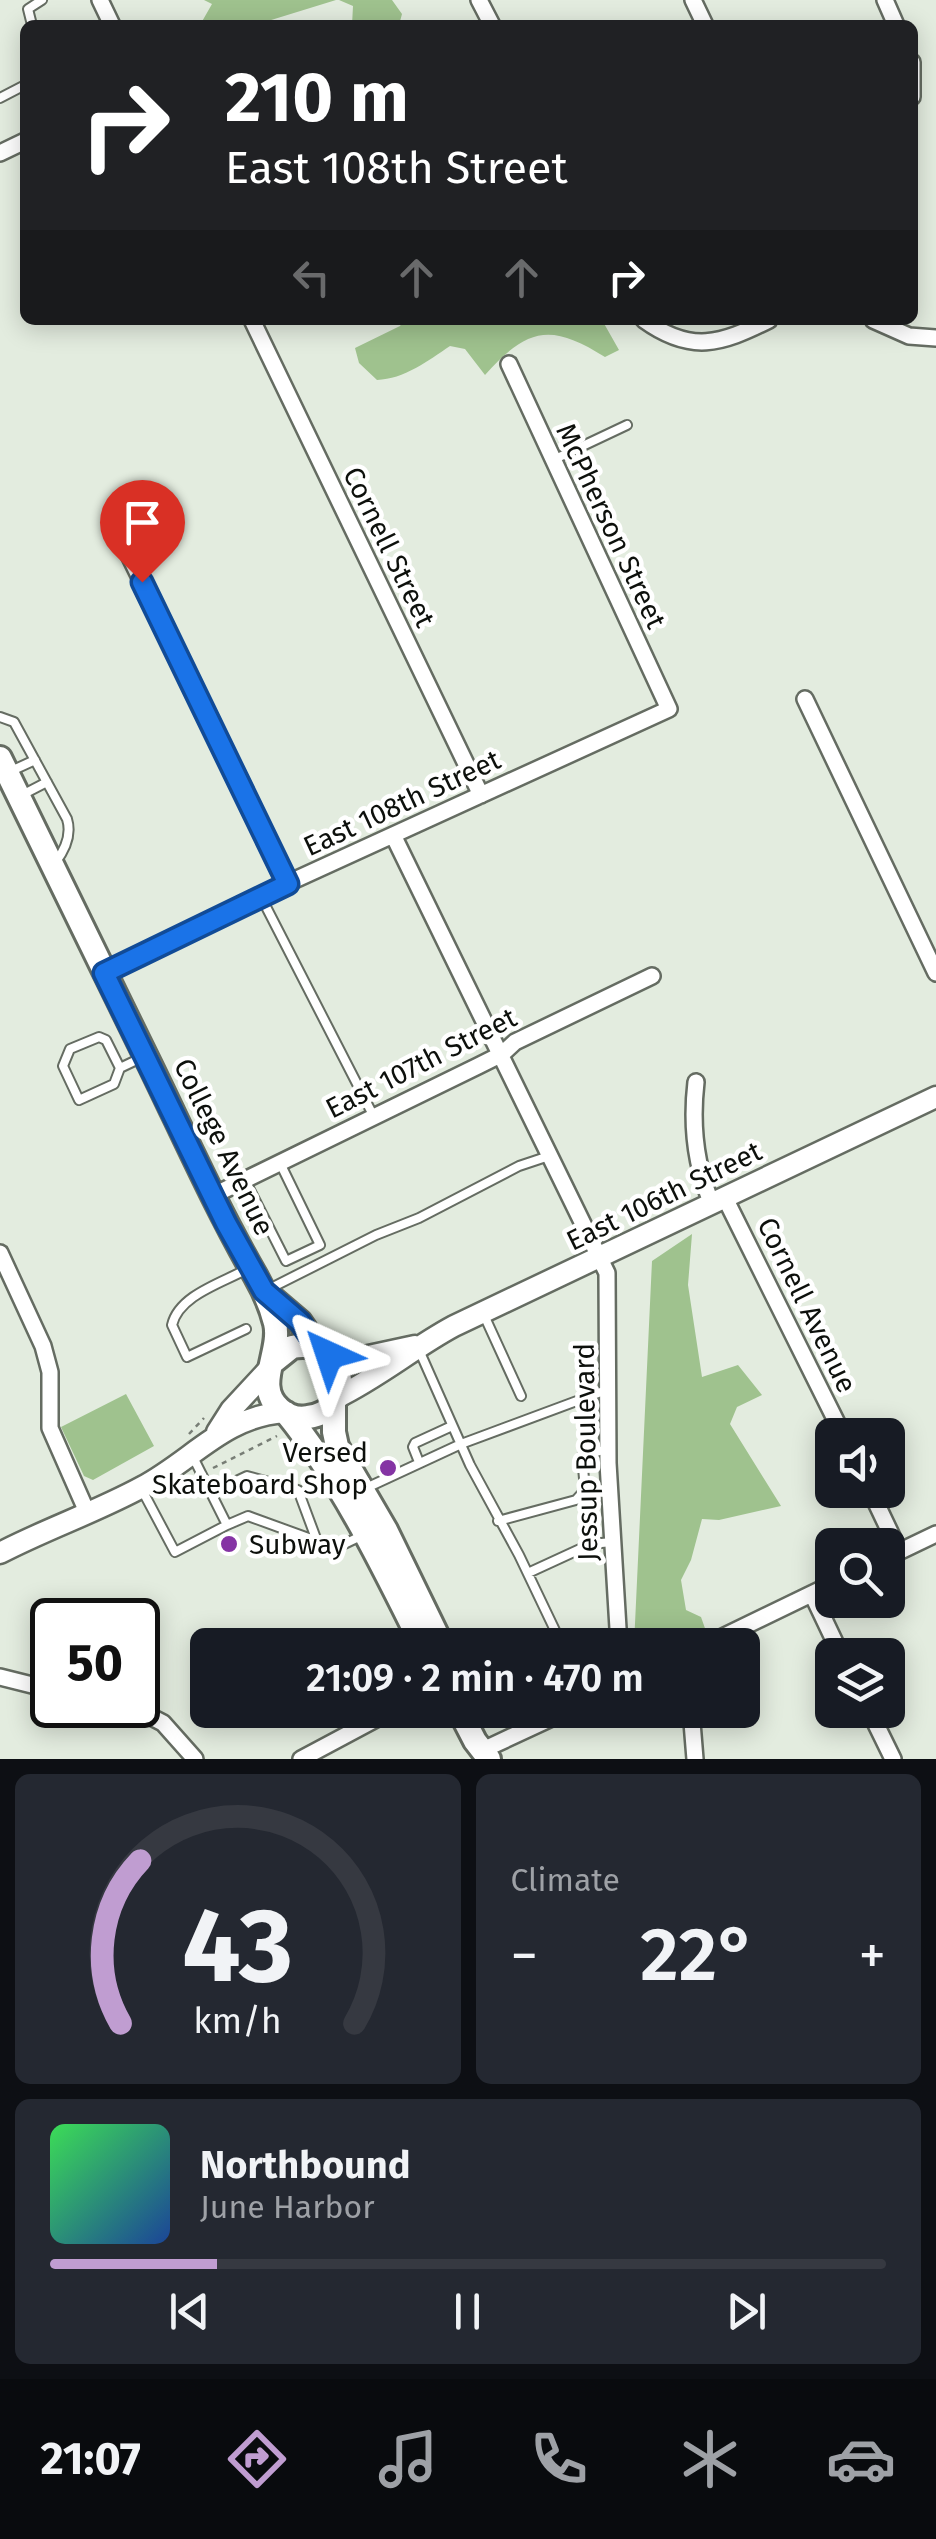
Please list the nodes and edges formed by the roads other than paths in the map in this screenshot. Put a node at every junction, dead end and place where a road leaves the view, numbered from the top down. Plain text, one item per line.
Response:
1 (42, 0) edge
2 (31, 20) edge
3 (254, 325) edge
4 (652, 325) edge
5 (760, 325) edge
6 (883, 325) edge
7 (936, 338) edge
8 (509, 364) dead end
9 (627, 425) dead end
10 (553, 460) junction
11 (128, 553) dead end
12 (805, 700) dead end
13 (669, 709) joint
14 (0, 716) edge
15 (35, 760) junction
16 (4, 766) edge
17 (47, 782) junction
18 (481, 795) junction
19 (19, 796) junction
20 (393, 835) junction
21 (52, 866) junction
22 (288, 884) junction
23 (261, 897) junction
24 (104, 973) junction
25 (936, 973) edge
26 (652, 976) dead end
27 (502, 1054) junction
28 (145, 1056) junction
29 (120, 1068) junction
30 (696, 1082) dead end
31 (96, 1084) dead end
32 (89, 1096) junction
33 (936, 1097) edge
34 (374, 1117) junction
35 (550, 1155) junction
36 (280, 1163) junction
37 (245, 1180) junction
38 (212, 1196) junction
39 (718, 1201) junction
40 (0, 1253) edge
41 (600, 1259) junction
42 (250, 1267) junction
43 (264, 1291) junction
44 (483, 1313) junction
45 (246, 1329) dead end
46 (417, 1346) junction
47 (324, 1351) junction
48 (271, 1366) junction
49 (609, 1389) junction
50 (521, 1396) dead end
51 (335, 1400) junction
52 (285, 1413) junction
53 (834, 1418) edge
54 (210, 1426) junction
55 (452, 1426) junction
56 (461, 1444) junction
57 (187, 1447) junction
58 (608, 1449) junction
59 (419, 1462) junction
60 (142, 1488) junction
61 (363, 1490) junction
62 (211, 1493) junction
63 (87, 1512) junction
64 (498, 1520) junction
65 (227, 1525) junction
66 (366, 1534) junction
67 (936, 1534) edge
68 (317, 1542) junction
69 (612, 1542) junction
70 (905, 1548) edge
71 (0, 1553) edge
72 (528, 1573) junction
73 (815, 1592) edge
74 (812, 1594) junction
75 (413, 1628) edge
76 (433, 1628) edge
77 (554, 1628) edge
78 (618, 1628) edge
79 (741, 1628) edge
80 (833, 1638) edge
81 (0, 1677) edge
82 (30, 1684) edge
83 (160, 1722) edge
84 (359, 1728) edge
85 (468, 1728) edge
86 (521, 1728) edge
87 (692, 1728) edge
88 (877, 1728) edge
89 (493, 1750) edge
90 (195, 1759) edge
91 (301, 1759) edge
92 (695, 1759) edge
93 (893, 1759) edge

1 - 2 lane
3 - 18 street, Cornell Street
4 - 5 street
6 - 7 street
8 - 10 street, McPherson Street
9 - 10 lane
10 - 13 street, McPherson Street
11 - 22 street
12 - 25 street
13 - 18 street, East 108th Street
14 - 15 lane
15 - 16 lane
15 - 17 lane
16 - 19 main road, College Avenue
17 - 19 lane
17 - 21 lane
18 - 20 street, East 108th Street
19 - 21 main road, College Avenue
20 - 22 street, East 108th Street
20 - 27 street, Jessup Boulevard
21 - 24 main road, College Avenue
22 - 23 street, East 108th Street
23 - 24 street, East 108th Street
23 - 34 lane
24 - 28 main road, College Avenue
26 - 27 street, East 107th Street
27 - 34 street, East 107th Street
27 - 35 street, Jessup Boulevard
28 - 29 lane
28 - 38 main road, College Avenue
29 - 32 lane
29 - 32 lane
30 - 39 street
31 - 32 lane
33 - 39 street, East 106th Street
34 - 36 street, East 107th Street
35 - 41 street, Jessup Boulevard
35 - 43 lane
36 - 37 street, East 107th Street
36 - 37 lane
37 - 38 street, East 107th Street
38 - 42 main road, College Avenue
39 - 41 street, East 106th Street
39 - 53 street, Cornell Avenue
40 - 63 street
41 - 44 street, East 106th Street
41 - 49 street, Jessup Boulevard
42 - 43 main road, College Avenue
42 - 45 lane
43 - 47 main road, College Avenue
43 - 48 main road, College Avenue
44 - 46 street, East 106th Street
44 - 50 lane
46 - 47 street, East 106th Street
46 - 51 street, East 106th Street
46 - 55 lane
47 - 48 main road
47 - 51 main road
48 - 52 main road
48 - 54 street
49 - 56 lane
49 - 58 street, Jessup Boulevard
51 - 52 main road
51 - 61 main road
52 - 54 street
52 - 66 main road
54 - 57 street
55 - 56 lane
55 - 59 lane
56 - 59 lane
56 - 64 lane
57 - 60 street
57 - 62 lane
58 - 64 lane
58 - 69 street, Jessup Boulevard
59 - 61 lane
60 - 63 street
60 - 65 lane
61 - 76 main road
62 - 65 lane
62 - 68 lane
63 - 71 street
64 - 72 lane
65 - 68 lane
66 - 68 lane
66 - 75 main road
67 - 70 street
69 - 72 lane
69 - 78 street, Jessup Boulevard
72 - 77 lane
73 - 74 street
74 - 79 street
74 - 80 street
81 - 82 street
83 - 90 street
84 - 91 street
85 - 89 main road
86 - 89 street
87 - 92 street
88 - 93 street

